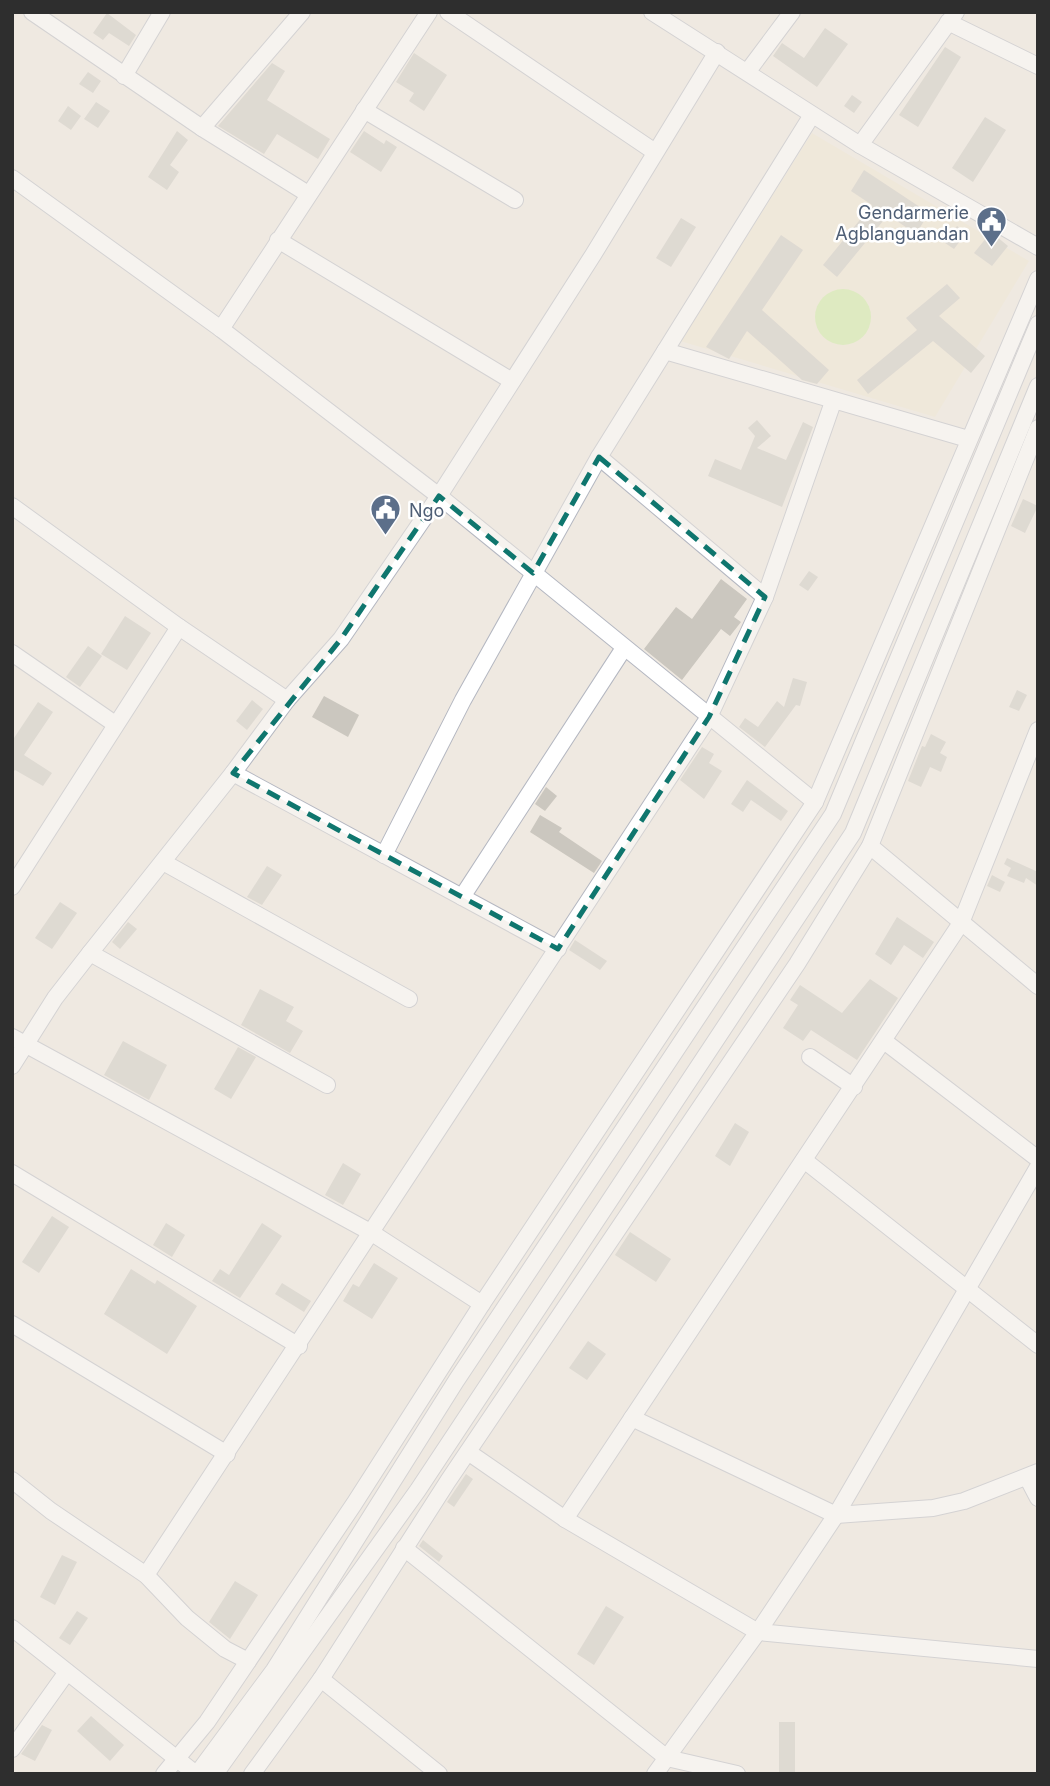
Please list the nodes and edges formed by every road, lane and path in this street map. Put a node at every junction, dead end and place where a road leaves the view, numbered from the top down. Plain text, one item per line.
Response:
1 (32, 12) edge
2 (162, 12) edge
3 (302, 12) edge
4 (429, 12) edge
5 (447, 12) edge
6 (652, 12) edge
7 (792, 12) edge
8 (952, 17) edge
9 (717, 51) junction
10 (1038, 66) edge
11 (748, 71) junction
12 (124, 76) junction
13 (364, 110) junction
14 (812, 115) junction
15 (202, 128) junction
16 (860, 145) junction
17 (655, 152) junction
18 (12, 178) edge
19 (308, 194) junction
20 (515, 200) dead end
21 (278, 240) junction
22 (1038, 247) edge
23 (1038, 279) edge
24 (1038, 324) edge
25 (221, 329) junction
26 (665, 351) junction
27 (512, 381) junction
28 (1038, 386) edge
29 (833, 402) junction
30 (1038, 428) edge
31 (968, 439) junction
32 (599, 457) junction
33 (439, 496) junction
34 (12, 506) edge
35 (534, 573) junction
36 (765, 597) junction
37 (179, 627) junction
38 (624, 648) junction
39 (12, 653) edge
40 (287, 700) junction
41 (709, 717) junction
42 (115, 724) junction
43 (1038, 730) edge
44 (233, 773) junction
45 (815, 803) junction
46 (870, 846) junction
47 (384, 856) junction
48 (163, 862) junction
49 (12, 887) edge
50 (461, 897) junction
51 (961, 923) junction
52 (558, 949) junction
53 (778, 950) junction
54 (90, 953) junction
55 (797, 964) junction
56 (1038, 986) edge
57 (409, 999) dead end
58 (18, 1041) edge
59 (884, 1041) junction
60 (810, 1057) dead end
61 (12, 1066) edge
62 (327, 1085) dead end
63 (854, 1087) junction
64 (1038, 1159) edge
65 (804, 1160) junction
66 (1038, 1167) edge
67 (12, 1173) edge
68 (372, 1233) junction
69 (967, 1291) junction
70 (482, 1304) junction
71 (12, 1324) edge
72 (1038, 1345) edge
73 (299, 1346) junction
74 (632, 1418) junction
75 (468, 1452) junction
76 (227, 1454) junction
77 (1032, 1474) edge
78 (12, 1480) edge
79 (1038, 1498) edge
80 (836, 1515) junction
81 (565, 1519) junction
82 (404, 1548) junction
83 (146, 1575) junction
84 (12, 1628) edge
85 (758, 1632) junction
86 (1038, 1659) edge
87 (248, 1661) junction
88 (67, 1672) junction
89 (321, 1679) junction
90 (12, 1749) edge
91 (178, 1758) junction
92 (667, 1758) junction
93 (164, 1774) edge
94 (197, 1774) edge
95 (215, 1774) edge
96 (252, 1774) edge
97 (439, 1774) edge
98 (655, 1774) edge
99 (737, 1774) edge

1 - 12 street
2 - 12 street
3 - 15 street
4 - 13 street
5 - 17 street
6 - 9 street
7 - 11 street
8 - 10 street
8 - 16 street
9 - 11 street
9 - 17 street
11 - 14 street
12 - 15 street
13 - 19 street
13 - 20 street
14 - 16 street
14 - 26 street
15 - 19 street
16 - 22 street
17 - 27 street
18 - 25 street
19 - 21 street
21 - 25 street
21 - 27 street
23 - 31 street
24 - 94 street
25 - 33 street
26 - 29 street
26 - 32 street
27 - 33 street
28 - 53 street
29 - 31 street
29 - 36 street
30 - 46 street
31 - 45 street
32 - 35 street
32 - 36 street
33 - 35 street
33 - 40 street
34 - 37 street
35 - 38 street
35 - 47 street
36 - 41 street
37 - 40 street
37 - 42 street
38 - 41 street
38 - 50 street
39 - 42 street
40 - 44 street
41 - 45 street
41 - 52 street
42 - 49 street
43 - 51 street
44 - 47 street
44 - 48 street
45 - 70 street
46 - 51 street
46 - 55 street
47 - 50 street
48 - 54 street
48 - 57 street
50 - 52 street
51 - 56 street
51 - 59 street
52 - 68 street
53 - 55 street
53 - 95 street
54 - 58 street
54 - 62 street
55 - 75 street
58 - 61 street
58 - 68 street
59 - 63 street
59 - 64 street
60 - 63 street
63 - 65 street
65 - 69 street
65 - 74 street
66 - 69 street
67 - 73 street
68 - 70 street
68 - 73 street
69 - 72 street
69 - 80 street
70 - 87 street
71 - 76 street
73 - 76 street
74 - 80 street
74 - 81 street
75 - 81 street
75 - 82 street
76 - 83 street
77 - 79 street
77 - 80 street
78 - 83 street
80 - 85 street
81 - 85 street
82 - 89 street
82 - 92 street
83 - 87 street
84 - 88 street
85 - 86 street
85 - 92 street
87 - 91 street
88 - 90 street
88 - 91 street
89 - 96 street
89 - 97 street
91 - 93 street
91 - 94 street
92 - 98 street
92 - 99 street

